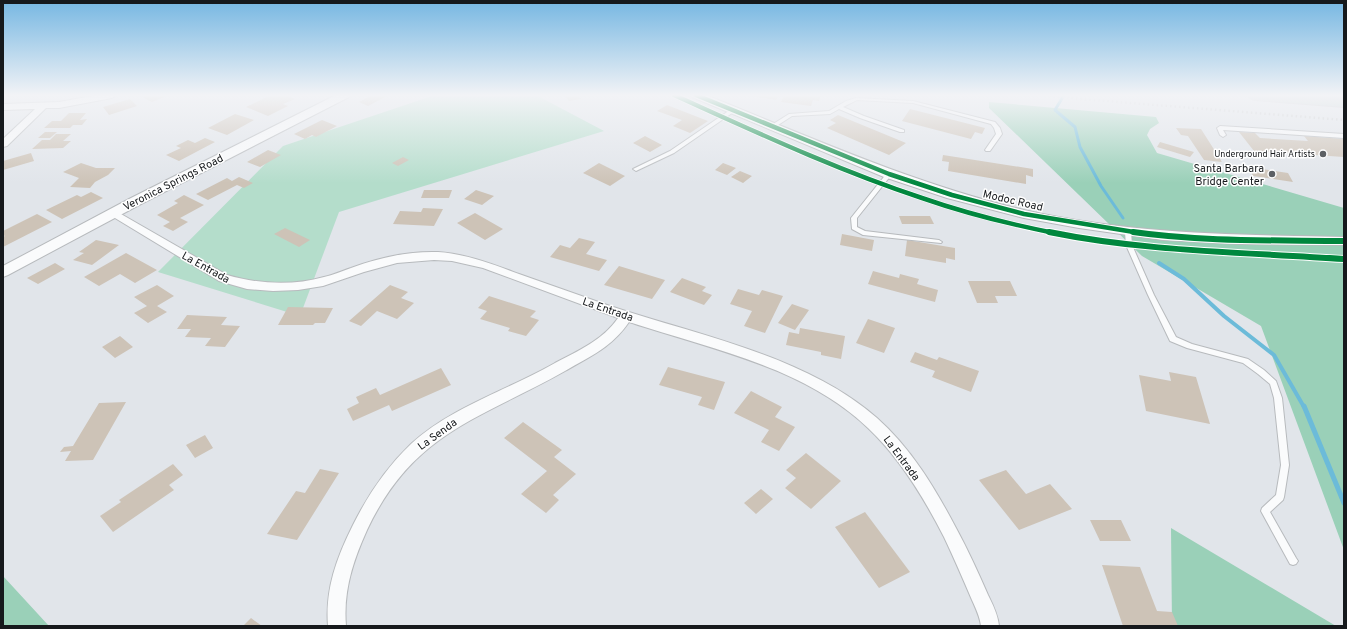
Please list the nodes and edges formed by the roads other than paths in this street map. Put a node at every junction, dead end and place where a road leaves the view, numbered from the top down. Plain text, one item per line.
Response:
1 (24, 124) edge
2 (288, 124) edge
3 (712, 124) edge
4 (768, 124) edge
5 (775, 124) edge
6 (883, 124) edge
7 (994, 124) edge
8 (772, 126) junction
9 (902, 131) dead end
10 (1223, 135) dead end
11 (1344, 136) edge
12 (3, 144) edge
13 (988, 150) dead end
14 (636, 169) dead end
15 (889, 174) junction
16 (114, 213) junction
17 (1128, 232) junction
18 (1344, 241) edge
19 (939, 242) dead end
20 (3, 272) edge
21 (627, 316) junction
22 (1293, 561) dead end
23 (337, 626) edge
24 (990, 626) edge

1 - 12 street
2 - 16 street, Veronica Springs Road
3 - 14 lane
4 - 8 street, Modoc Road
5 - 8 lane
6 - 9 lane
7 - 13 lane
8 - 15 street, Modoc Road
10 - 11 lane
15 - 17 street, Modoc Road
15 - 19 lane
16 - 20 street, Veronica Springs Road
16 - 21 street, La Entrada
17 - 18 street, Modoc Road
17 - 22 lane
21 - 23 street, La Senda
21 - 24 street, La Entrada

